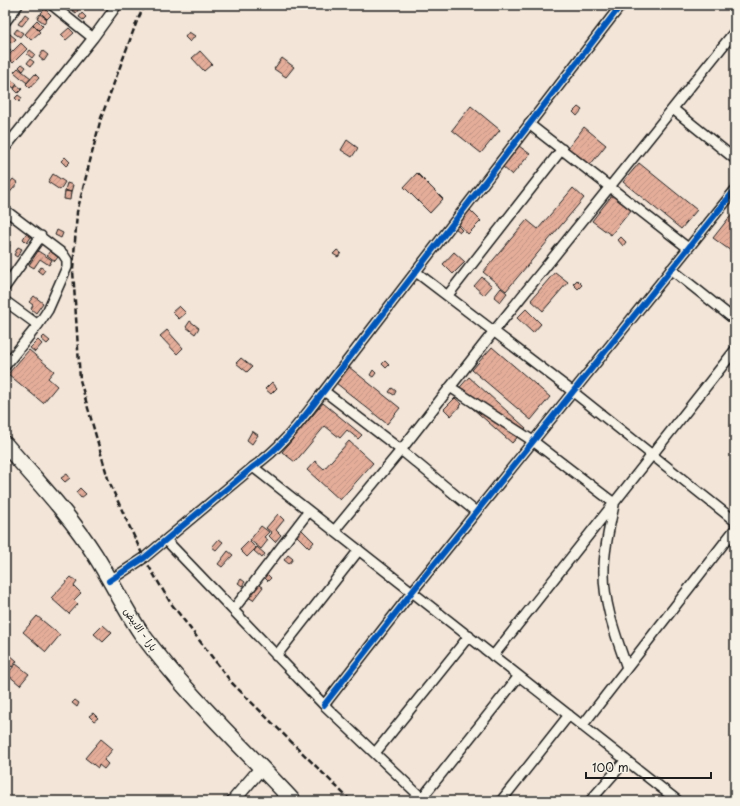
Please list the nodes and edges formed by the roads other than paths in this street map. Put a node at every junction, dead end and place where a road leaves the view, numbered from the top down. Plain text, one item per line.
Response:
1 (18, 5) edge
2 (52, 5) edge
3 (117, 5) edge
4 (621, 5) edge
5 (5, 22) edge
6 (735, 31) edge
7 (93, 38) junction
8 (673, 109) junction
9 (529, 124) junction
10 (5, 148) edge
11 (562, 149) junction
12 (735, 159) edge
13 (610, 187) junction
14 (735, 190) edge
15 (5, 210) edge
16 (41, 236) junction
17 (688, 248) junction
18 (671, 269) junction
19 (416, 272) junction
20 (5, 287) edge
21 (448, 295) junction
22 (5, 301) edge
23 (735, 320) edge
24 (38, 325) junction
25 (494, 331) junction
26 (735, 350) edge
27 (5, 366) edge
28 (450, 387) junction
29 (324, 391) junction
30 (572, 391) junction
31 (533, 441) junction
32 (5, 444) edge
33 (401, 450) junction
34 (652, 455) junction
35 (253, 467) junction
36 (614, 503) junction
37 (309, 511) junction
38 (476, 512) junction
39 (735, 521) edge
40 (735, 529) edge
41 (334, 531) junction
42 (166, 540) junction
43 (360, 550) junction
44 (109, 581) junction
45 (412, 592) junction
46 (233, 610) junction
47 (469, 636) junction
48 (276, 656) junction
49 (493, 656) junction
50 (627, 668) junction
51 (519, 676) junction
52 (324, 705) junction
53 (569, 715) junction
54 (582, 726) junction
55 (375, 753) junction
56 (626, 760) junction
57 (262, 767) junction
58 (424, 800) edge
59 (675, 800) edge
60 (233, 801) edge
61 (293, 801) edge
62 (501, 801) edge
63 (590, 801) edge

1 - 5 street
2 - 7 street
3 - 7 street
4 - 9 street
6 - 8 street
7 - 10 street
8 - 12 street
8 - 13 street
9 - 11 street
9 - 19 street
11 - 13 street
11 - 21 street
13 - 17 street
13 - 25 street
14 - 17 street
15 - 16 street
16 - 20 street
16 - 24 street
17 - 18 street
18 - 23 street
18 - 30 street
19 - 21 street
19 - 29 street
21 - 25 street
22 - 24 street
24 - 27 street
25 - 28 street
25 - 30 street
26 - 34 street
28 - 31 street
28 - 33 street
29 - 33 street
29 - 35 street
30 - 31 street
30 - 34 street
31 - 36 street
31 - 38 street
32 - 44 main road, بارا - الابيض
33 - 38 street
33 - 41 street
34 - 36 street
34 - 39 street
35 - 37 street
35 - 42 street
36 - 49 street
36 - 50 street
37 - 41 street
37 - 46 street
38 - 45 street
40 - 50 street
41 - 43 street
42 - 44 street
42 - 46 street
43 - 45 street
43 - 48 street
44 - 57 main road, بارا - الابيض
45 - 47 street
45 - 52 street
46 - 48 street
47 - 49 street
47 - 55 street
48 - 52 street
49 - 51 street
50 - 54 street
51 - 53 street
51 - 58 street
52 - 55 street
53 - 54 street
53 - 62 street
54 - 56 street
55 - 58 street
56 - 59 street
56 - 63 street
57 - 60 street
57 - 61 main road, بارا - الابيض

